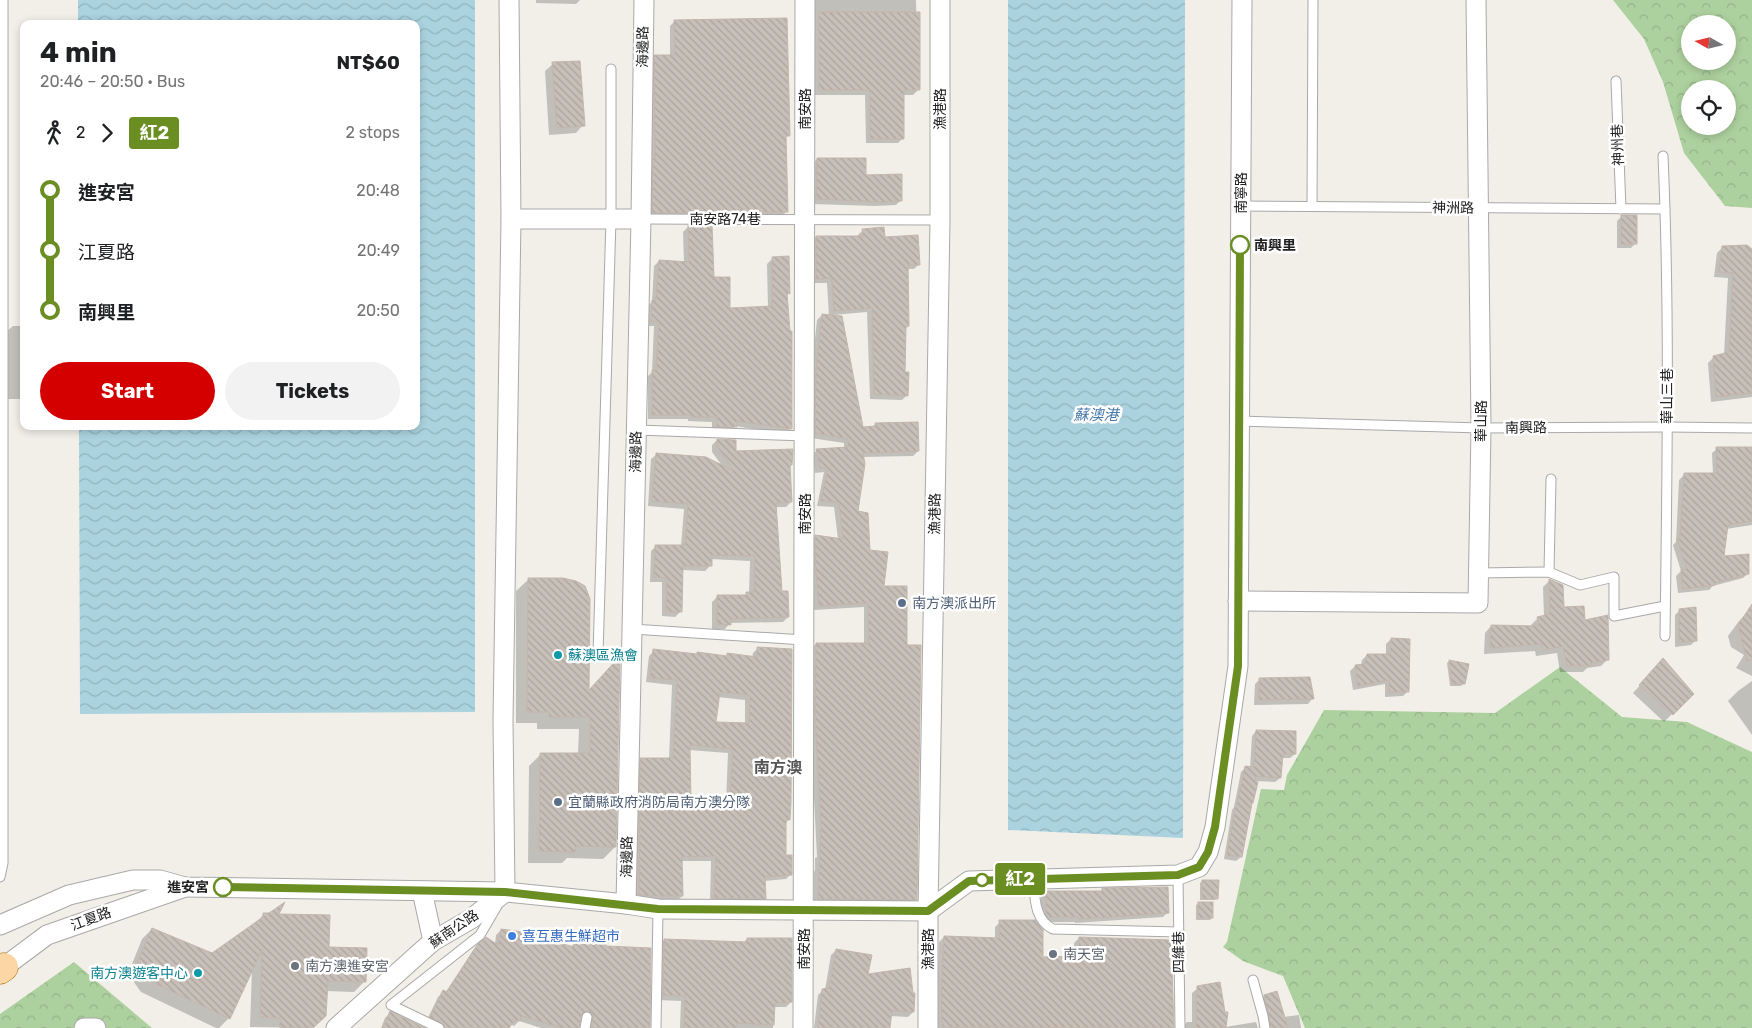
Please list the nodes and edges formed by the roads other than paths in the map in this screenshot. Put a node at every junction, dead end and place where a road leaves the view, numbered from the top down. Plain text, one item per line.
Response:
1 (3, 0) edge
2 (509, 0) edge
3 (644, 0) edge
4 (805, 0) edge
5 (940, 0) edge
6 (1242, 0) edge
7 (1313, 0) edge
8 (1476, 0) edge
9 (611, 68) dead end
10 (1616, 80) dead end
11 (1663, 156) dead end
12 (1241, 206) junction
13 (1312, 206) junction
14 (1479, 208) junction
15 (1621, 209) junction
16 (1665, 209) junction
17 (510, 219) junction
18 (610, 219) junction
19 (641, 219) junction
20 (806, 220) junction
21 (940, 220) junction
22 (2, 290) edge
23 (1239, 421) junction
24 (1667, 427) junction
25 (1481, 428) junction
26 (1752, 428) edge
27 (637, 430) junction
28 (805, 436) junction
29 (1551, 479) dead end
30 (1549, 572) junction
31 (1479, 573) junction
32 (1238, 601) junction
33 (1665, 606) junction
34 (632, 629) junction
35 (1665, 636) dead end
36 (804, 640) junction
37 (598, 654) dead end
38 (1178, 875) junction
39 (0, 877) edge
40 (1033, 878) junction
41 (185, 886) junction
42 (422, 891) junction
43 (505, 892) junction
44 (626, 904) junction
45 (658, 909) junction
46 (804, 911) junction
47 (928, 911) junction
48 (0, 925) edge
49 (1179, 932) junction
50 (433, 941) junction
51 (2, 968) edge
52 (1252, 980) dead end
53 (587, 1016) dead end
54 (84, 1028) edge
55 (96, 1028) edge
56 (336, 1028) edge
57 (439, 1028) edge
58 (586, 1028) edge
59 (656, 1028) edge
60 (803, 1028) edge
61 (928, 1028) edge
62 (1180, 1028) edge
63 (1265, 1028) edge

1 - 22 lane
2 - 17 street
3 - 19 street, 海邊路
4 - 20 street, 南安路
5 - 21 street, 漁港路
6 - 12 street, 南寧路
7 - 13 lane
8 - 14 street, 華山路
9 - 18 lane
10 - 15 lane, 神州巷
11 - 16 lane, 華山三巷
12 - 13 lane, 神洲路
12 - 23 street, 南寧路
13 - 14 lane, 神洲路
14 - 15 lane, 神洲路
14 - 25 street, 華山路
15 - 16 lane, 神洲路
16 - 24 lane, 華山三巷
17 - 18 street, 南安路74巷
17 - 43 street
18 - 19 street, 南安路74巷
18 - 37 lane
19 - 20 lane, 南安路74巷
19 - 27 street, 海邊路
20 - 21 lane, 南安路74巷
20 - 28 street, 南安路
21 - 47 street, 漁港路
22 - 39 lane
23 - 25 lane, 南興路
23 - 32 street, 南寧路
24 - 25 lane, 南興路
24 - 26 lane, 南興路
24 - 33 lane, 華山三巷
25 - 31 street, 華山路
27 - 28 lane
27 - 34 street, 海邊路
28 - 36 street, 南安路
29 - 30 lane
30 - 31 lane
30 - 33 lane
31 - 32 street, 華山路
32 - 38 street, 南寧路
33 - 35 lane, 華山三巷
34 - 36 lane
34 - 44 street, 海邊路
36 - 46 street, 南安路
38 - 40 street
38 - 49 lane, 四維巷
40 - 47 street
40 - 49 lane
41 - 42 street, 江夏路
41 - 48 street, 江夏路
41 - 51 street, 江夏路
42 - 43 street, 江夏路
42 - 50 street
43 - 44 street, 江夏路
43 - 50 street, 蘇南公路
43 - 57 lane
44 - 45 street, 江夏路
45 - 46 street, 江夏路
45 - 59 lane
46 - 47 street, 江夏路
46 - 60 street, 南安路
47 - 61 street, 漁港路
49 - 62 lane, 四維巷
50 - 56 street, 蘇南公路
52 - 63 lane
53 - 58 lane
54 - 55 street

